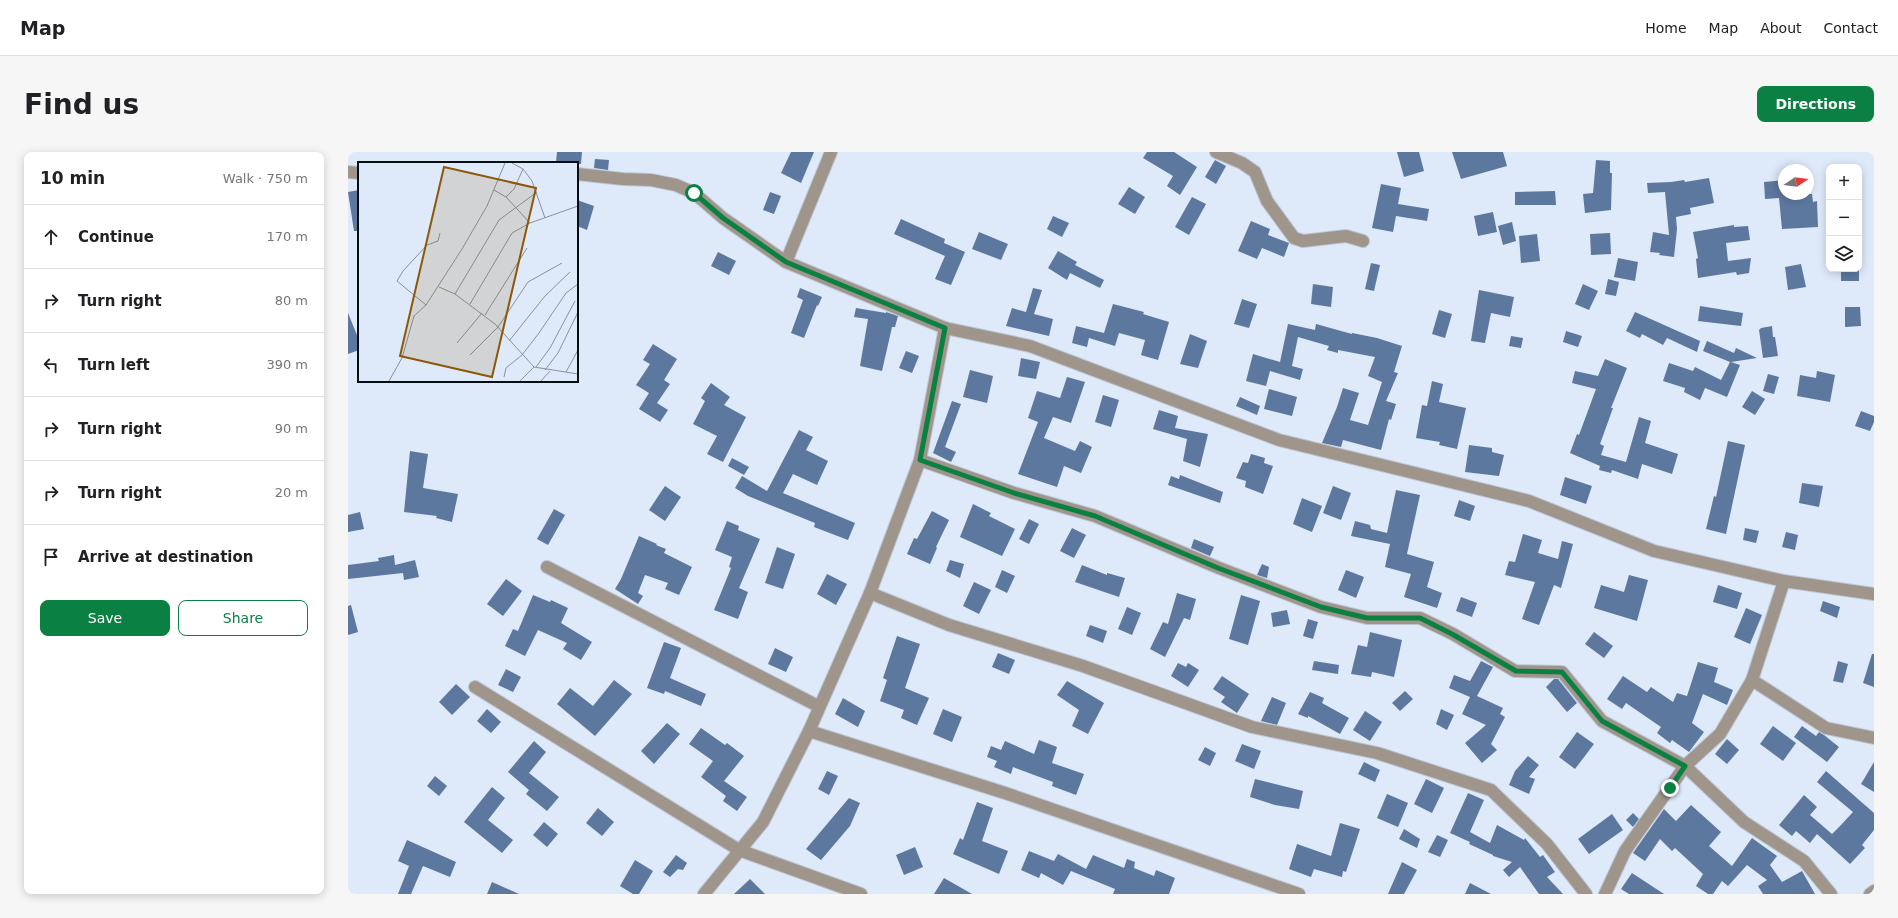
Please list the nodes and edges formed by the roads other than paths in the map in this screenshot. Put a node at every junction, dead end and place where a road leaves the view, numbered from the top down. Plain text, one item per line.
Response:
1 (830, 152) edge
2 (1216, 152) edge
3 (348, 172) edge
4 (358, 173) edge
5 (578, 174) edge
6 (1362, 241) dead end
7 (786, 262) junction
8 (945, 328) junction
9 (920, 460) junction
10 (546, 567) dead end
11 (1784, 581) junction
12 (870, 593) junction
13 (1874, 594) edge
14 (1752, 680) junction
15 (475, 687) dead end
16 (818, 706) junction
17 (808, 731) junction
18 (1874, 738) edge
19 (1685, 766) junction
20 (739, 850) junction
21 (1874, 891) edge
22 (704, 894) edge
23 (861, 894) edge
24 (1299, 894) edge
25 (1586, 894) edge
26 (1605, 894) edge
27 (1831, 894) edge
28 (1870, 894) edge

1 - 7 street
2 - 6 street
3 - 4 street
5 - 7 street
7 - 8 street
8 - 9 street
8 - 11 street
9 - 12 street
9 - 19 street
10 - 16 street
11 - 13 street
11 - 14 street
12 - 16 street
12 - 25 street
14 - 18 street
14 - 19 street
15 - 20 street
16 - 17 street
17 - 20 street
17 - 24 street
19 - 26 street
19 - 27 street
20 - 22 street
20 - 23 street
21 - 28 street

